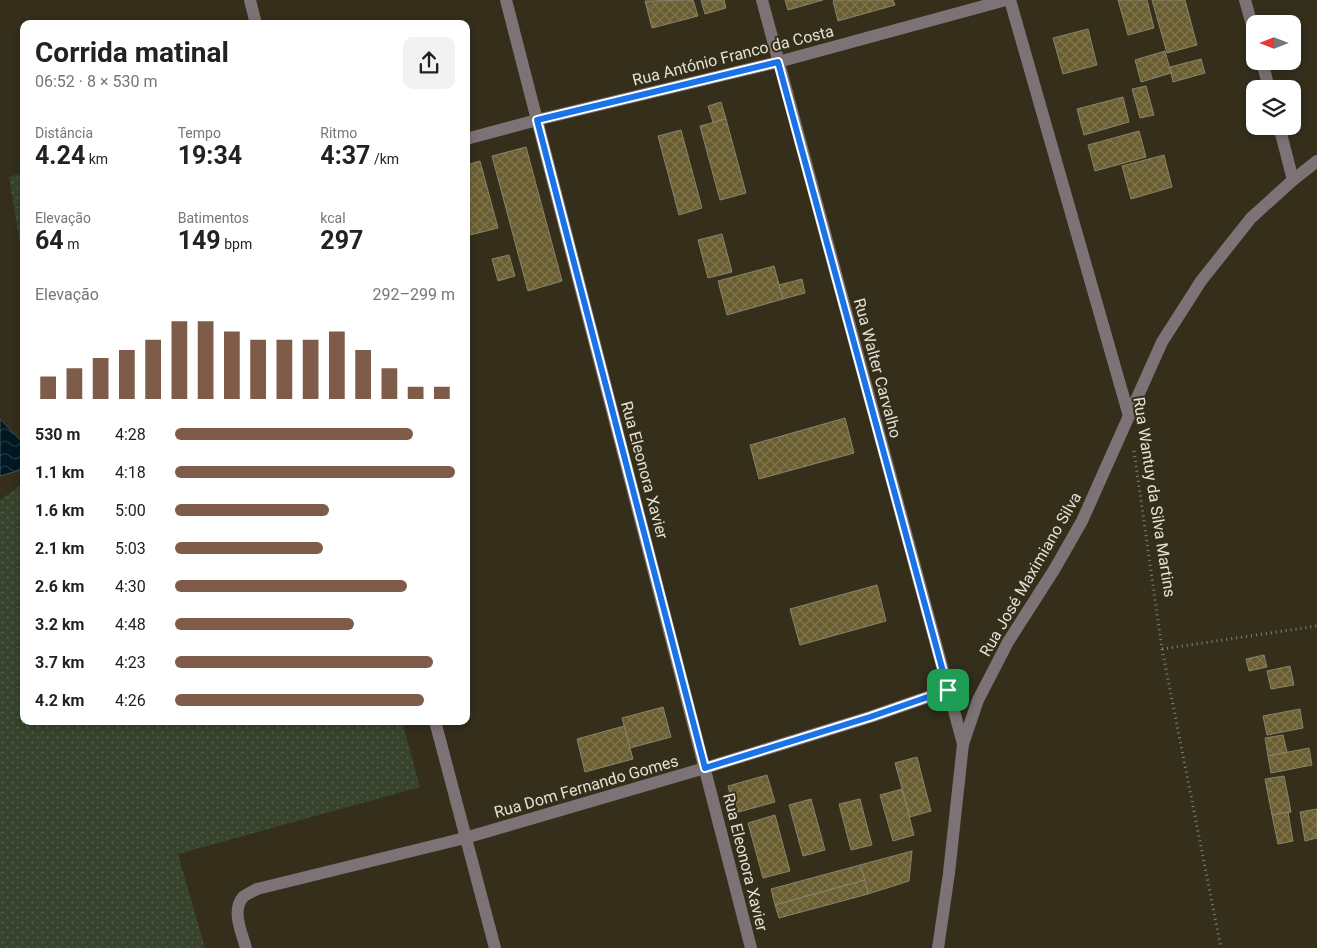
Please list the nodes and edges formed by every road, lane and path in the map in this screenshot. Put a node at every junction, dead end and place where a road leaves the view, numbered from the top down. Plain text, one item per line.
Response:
1 (250, 0) edge
2 (506, 0) edge
3 (762, 0) edge
4 (1006, 0) edge
5 (1010, 0) edge
6 (1245, 0) edge
7 (1249, 15) edge
8 (255, 20) edge
9 (778, 62) junction
10 (537, 120) junction
11 (1281, 135) edge
12 (470, 138) edge
13 (1317, 161) edge
14 (1293, 180) junction
15 (1129, 416) junction
16 (1133, 445) dead end
17 (1317, 626) edge
18 (1162, 649) junction
19 (948, 690) junction
20 (436, 725) edge
21 (963, 744) junction
22 (705, 768) junction
23 (465, 838) junction
24 (246, 948) edge
25 (494, 948) edge
26 (752, 948) edge
27 (938, 948) edge
28 (1221, 948) edge

1 - 8 street
2 - 10 street, Rua Eleonora Xavier
3 - 9 street, Rua Walter Carvalho
4 - 9 street, Rua António Franco da Costa
5 - 15 street, Rua Wantuy da Silva Martins
6 - 7 street
9 - 10 street, Rua António Franco da Costa
9 - 19 street, Rua Walter Carvalho
10 - 12 street, Rua António Franco da Costa
10 - 22 street, Rua Eleonora Xavier
11 - 14 street
13 - 14 street, Rua José Maximiano Silva
14 - 15 street, Rua José Maximiano Silva
15 - 21 street, Rua José Maximiano Silva
16 - 18 path, Rua Wantuy da Silva Martins
17 - 18 path
18 - 28 path, Rua Wantuy da Silva Martins
19 - 21 street, Rua Walter Carvalho
19 - 22 street, Rua Dom Fernando Gomes
20 - 23 street
21 - 27 street, Rua José Maximiano Silva
22 - 23 street, Rua Dom Fernando Gomes
22 - 26 street, Rua Eleonora Xavier
23 - 24 street, Rua Dom Fernando Gomes
23 - 25 street

